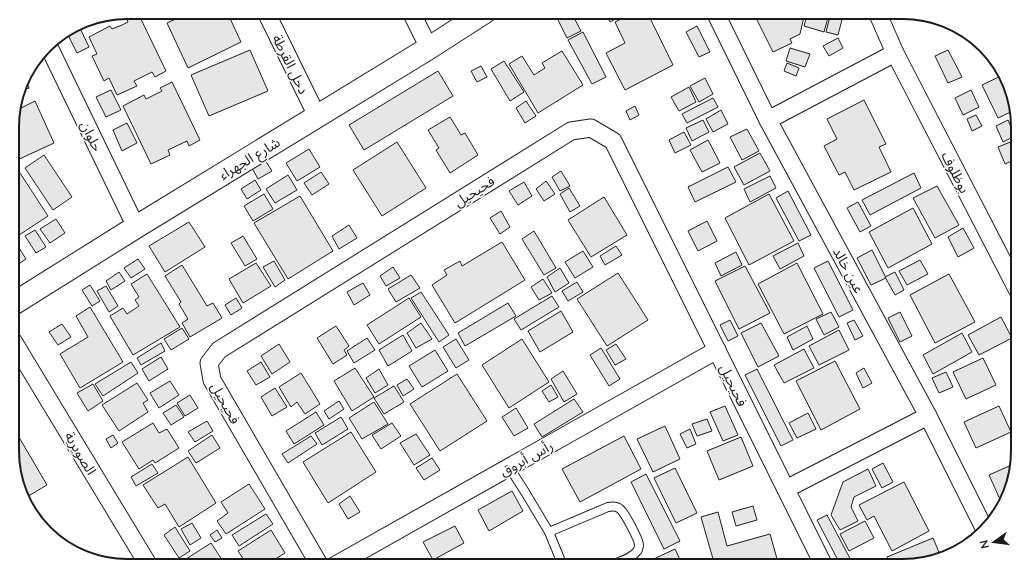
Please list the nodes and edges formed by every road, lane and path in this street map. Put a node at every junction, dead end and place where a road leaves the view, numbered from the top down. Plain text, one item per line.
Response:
1 (269, 19) edge
2 (414, 19) edge
3 (474, 19) edge
4 (718, 19) edge
5 (880, 19) edge
6 (429, 48) junction
7 (51, 51) edge
8 (895, 53) junction
9 (317, 116) junction
10 (768, 120) junction
11 (136, 227) junction
12 (1011, 277) edge
13 (19, 300) edge
14 (717, 350) junction
15 (19, 351) edge
16 (928, 416) junction
17 (509, 467) junction
18 (786, 489) junction
19 (981, 522) edge
20 (549, 532) junction
21 (145, 559) edge
22 (316, 559) edge
23 (346, 559) edge
24 (560, 559) edge
25 (625, 559) edge
26 (821, 559) edge

1 - 9 street, دحل القرطة
2 - 6 street
3 - 6 street, شارع الجهراء
4 - 10 street, عين خالد
5 - 8 street, بوظلوف
6 - 9 street, شارع الجهراء
7 - 11 street, حلوان
8 - 10 street
8 - 12 street, بوظلوف
9 - 11 street, شارع الجهراء
10 - 16 street, عين خالد
11 - 13 street, شارع الجهراء
14 - 17 street, رأس أبروق
14 - 18 street, فحيحيل
14 - 22 street, فحيحيل
15 - 21 street, الصويرية
16 - 18 street
16 - 19 street, عين خالد
17 - 20 lane
17 - 23 street, رأس أبروق
18 - 26 street, فحيحيل
20 - 24 lane
20 - 25 lane

